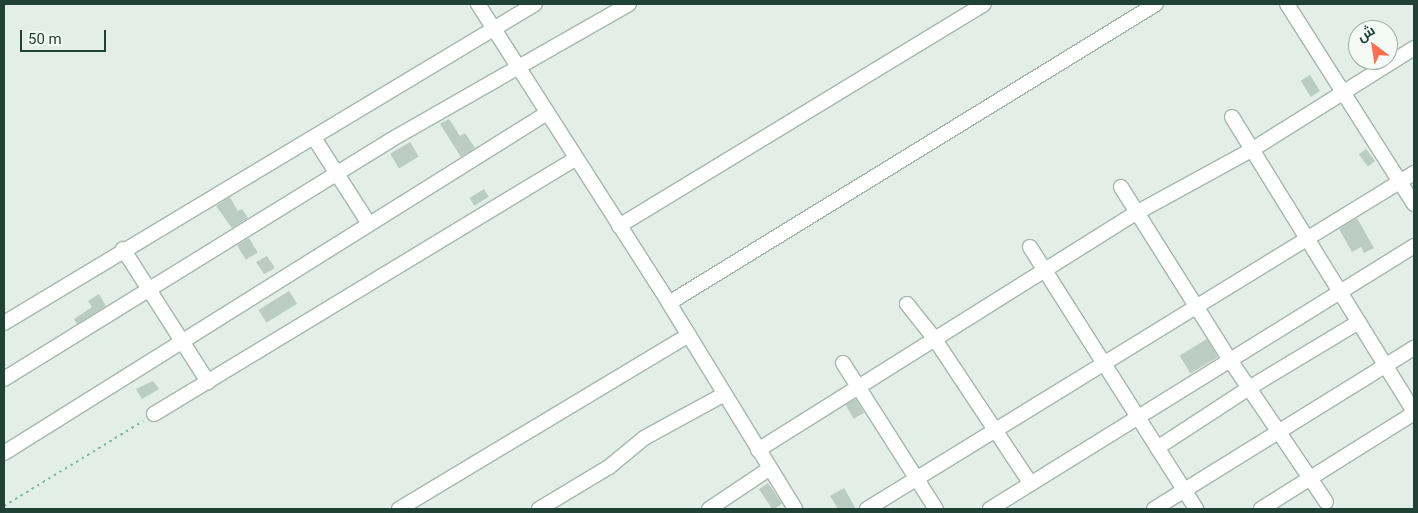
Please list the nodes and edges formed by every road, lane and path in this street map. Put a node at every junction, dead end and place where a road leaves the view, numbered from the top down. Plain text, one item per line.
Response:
1 (478, 4) edge
2 (534, 4) edge
3 (629, 4) edge
4 (984, 4) edge
5 (1156, 4) edge
6 (1287, 4) edge
7 (494, 30) junction
8 (1414, 48) edge
9 (517, 66) junction
10 (1344, 93) junction
11 (547, 113) junction
12 (1232, 117) dead end
13 (314, 138) junction
14 (1253, 149) junction
15 (575, 159) junction
16 (1414, 173) edge
17 (337, 174) junction
18 (1400, 182) junction
19 (1121, 187) dead end
20 (1414, 204) edge
21 (1138, 212) junction
22 (369, 224) junction
23 (619, 226) junction
24 (1307, 239) junction
25 (1414, 246) edge
26 (1030, 247) dead end
27 (123, 249) junction
28 (1045, 270) junction
29 (148, 290) junction
30 (1341, 292) junction
31 (669, 303) junction
32 (907, 304) dead end
33 (1197, 305) junction
34 (1359, 322) junction
35 (4, 323) edge
36 (689, 335) junction
37 (934, 338) junction
38 (181, 342) junction
39 (1414, 348) edge
40 (1230, 360) junction
41 (1105, 362) junction
42 (843, 363) dead end
43 (1387, 365) junction
44 (4, 378) edge
45 (208, 382) junction
46 (858, 386) junction
47 (1248, 388) junction
48 (723, 395) junction
49 (1414, 413) edge
50 (154, 414) joint
51 (1139, 417) junction
52 (994, 429) junction
53 (1278, 433) junction
54 (1157, 448) junction
55 (758, 450) junction
56 (4, 452) edge
57 (769, 470) junction
58 (917, 477) junction
59 (1309, 479) junction
60 (1031, 484) junction
61 (1183, 491) junction
62 (1326, 502) dead end
63 (4, 506) edge
64 (399, 509) edge
65 (539, 509) edge
66 (709, 509) edge
67 (795, 509) edge
68 (867, 509) edge
69 (936, 509) edge
70 (990, 509) edge
71 (1154, 509) edge
72 (1196, 509) edge
73 (1261, 509) edge

1 - 7 street
2 - 7 street
3 - 9 street
4 - 23 street
5 - 31 street
6 - 10 street
7 - 9 street
7 - 13 street
8 - 10 street
9 - 11 street
9 - 17 street
10 - 14 street
10 - 18 street
11 - 15 street
11 - 22 street
12 - 14 street
13 - 17 street
13 - 27 street
14 - 21 street
14 - 24 street
15 - 23 street
15 - 45 street
16 - 18 street
17 - 22 street
17 - 29 street
18 - 20 street
18 - 24 street
19 - 21 street
21 - 28 street
21 - 33 street
22 - 38 street
23 - 31 street
24 - 30 street
24 - 33 street
25 - 30 street
26 - 28 street
27 - 29 street
27 - 35 street
28 - 37 street
28 - 41 street
29 - 38 street
29 - 44 street
30 - 34 street
30 - 40 street
31 - 36 street
32 - 37 street
33 - 40 street
33 - 41 street
34 - 43 street
34 - 47 street
36 - 48 street
36 - 64 street
37 - 46 street
37 - 52 street
38 - 45 street
38 - 56 street
39 - 43 street
40 - 47 street
40 - 51 street
41 - 51 street
41 - 52 street
42 - 46 street
43 - 49 street
43 - 53 street
45 - 50 street
46 - 55 street
46 - 58 street
47 - 53 street
47 - 54 street
48 - 55 street
48 - 65 street
49 - 59 street
50 - 63 path
51 - 54 street
51 - 60 street
52 - 58 street
52 - 60 street
53 - 59 street
53 - 61 street
54 - 61 street
55 - 57 street
57 - 66 street
57 - 67 street
58 - 68 street
58 - 69 street
59 - 62 street
59 - 73 street
60 - 70 street
61 - 71 street
61 - 72 street

